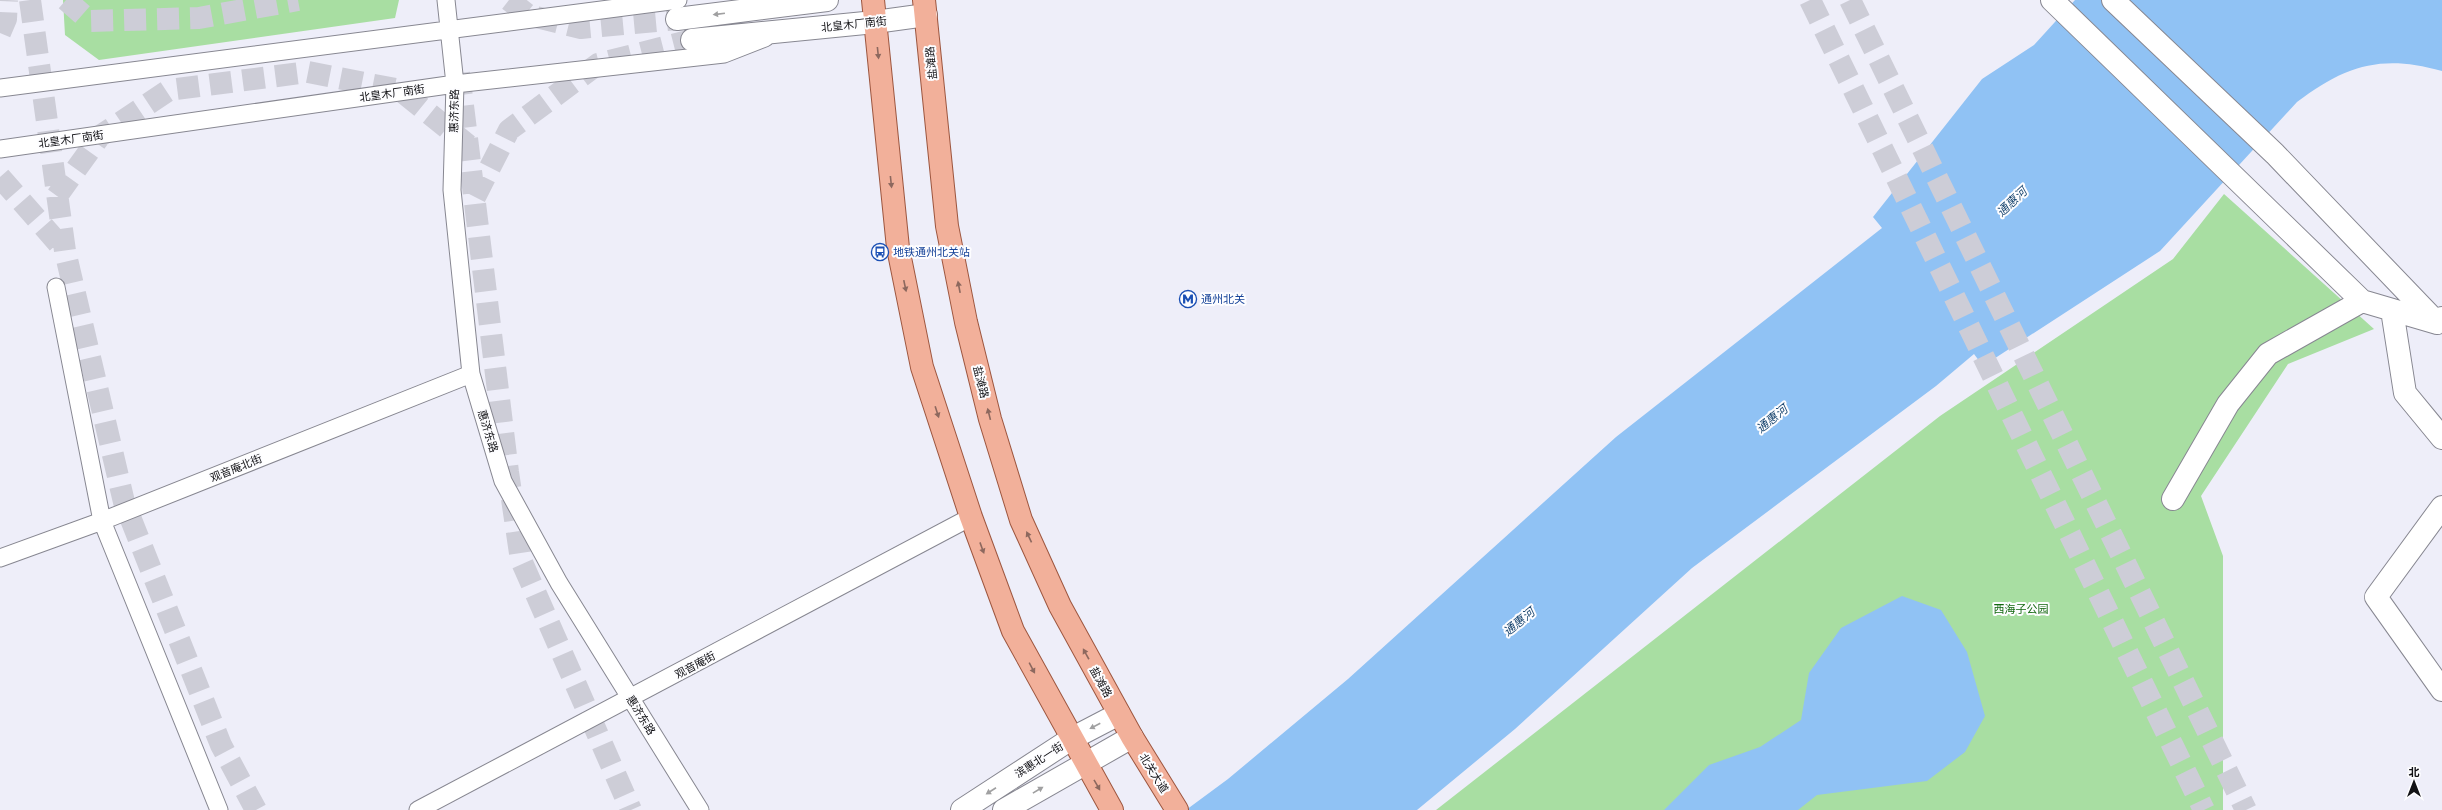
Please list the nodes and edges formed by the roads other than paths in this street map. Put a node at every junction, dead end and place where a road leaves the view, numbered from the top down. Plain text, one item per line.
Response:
1 (446, 0) edge
2 (740, 0) edge
3 (827, 0) edge
4 (873, 0) edge
5 (2052, 0) edge
6 (2113, 0) edge
7 (780, 6) junction
8 (925, 8) edge
9 (678, 9) edge
10 (875, 22) junction
11 (448, 31) junction
12 (782, 32) junction
13 (692, 40) tunnel mouth
14 (455, 84) junction
15 (0, 88) edge
16 (0, 149) edge
17 (56, 287) dead end
18 (2362, 301) junction
19 (2392, 310) junction
20 (2440, 323) edge
21 (471, 374) junction
22 (2442, 438) edge
23 (2173, 499) dead end
24 (2442, 507) edge
25 (971, 517) junction
26 (102, 521) junction
27 (0, 558) edge
28 (2442, 690) edge
29 (631, 699) junction
30 (1119, 714) junction
31 (1132, 737) junction
32 (1071, 739) junction
33 (1084, 762) junction
34 (1110, 808) edge
35 (218, 810) edge
36 (418, 810) edge
37 (700, 810) edge
38 (962, 810) edge
39 (1004, 810) edge
40 (1177, 810) edge

1 - 11 street, 惠济东路
2 - 7 street
3 - 7 street
4 - 10 main road
5 - 18 street
6 - 20 street
7 -> 9 street
8 - 10 street, 北皇木厂南街
30 -> 8 main road, 盐滩路
9 - 11 street
10 - 12 street, 北皇木厂南街
10 -> 25 main road
11 - 14 street, 惠济东路
11 - 15 street
12 - 13 street, 北皇木厂南街
12 - 14 street, 北皇木厂南街
14 - 16 street, 北皇木厂南街
14 - 21 street, 惠济东路
17 - 26 street
18 - 19 street
18 - 23 street
19 - 20 street
19 - 22 street
21 - 26 street, 观音庵北街
21 - 29 street, 惠济东路
24 - 28 street
25 - 29 street, 观音庵街
25 -> 32 main road
26 - 27 street, 观音庵北街
26 - 35 street
29 - 36 street, 观音庵街
29 - 37 street, 惠济东路
30 - 31 main road, 盐滩路
30 -> 32 street, 滨惠北一街
31 - 33 street
31 - 40 main road, 北关大道
32 - 33 main road
32 -> 38 street, 滨惠北一街
33 -> 34 main road
39 -> 33 street

